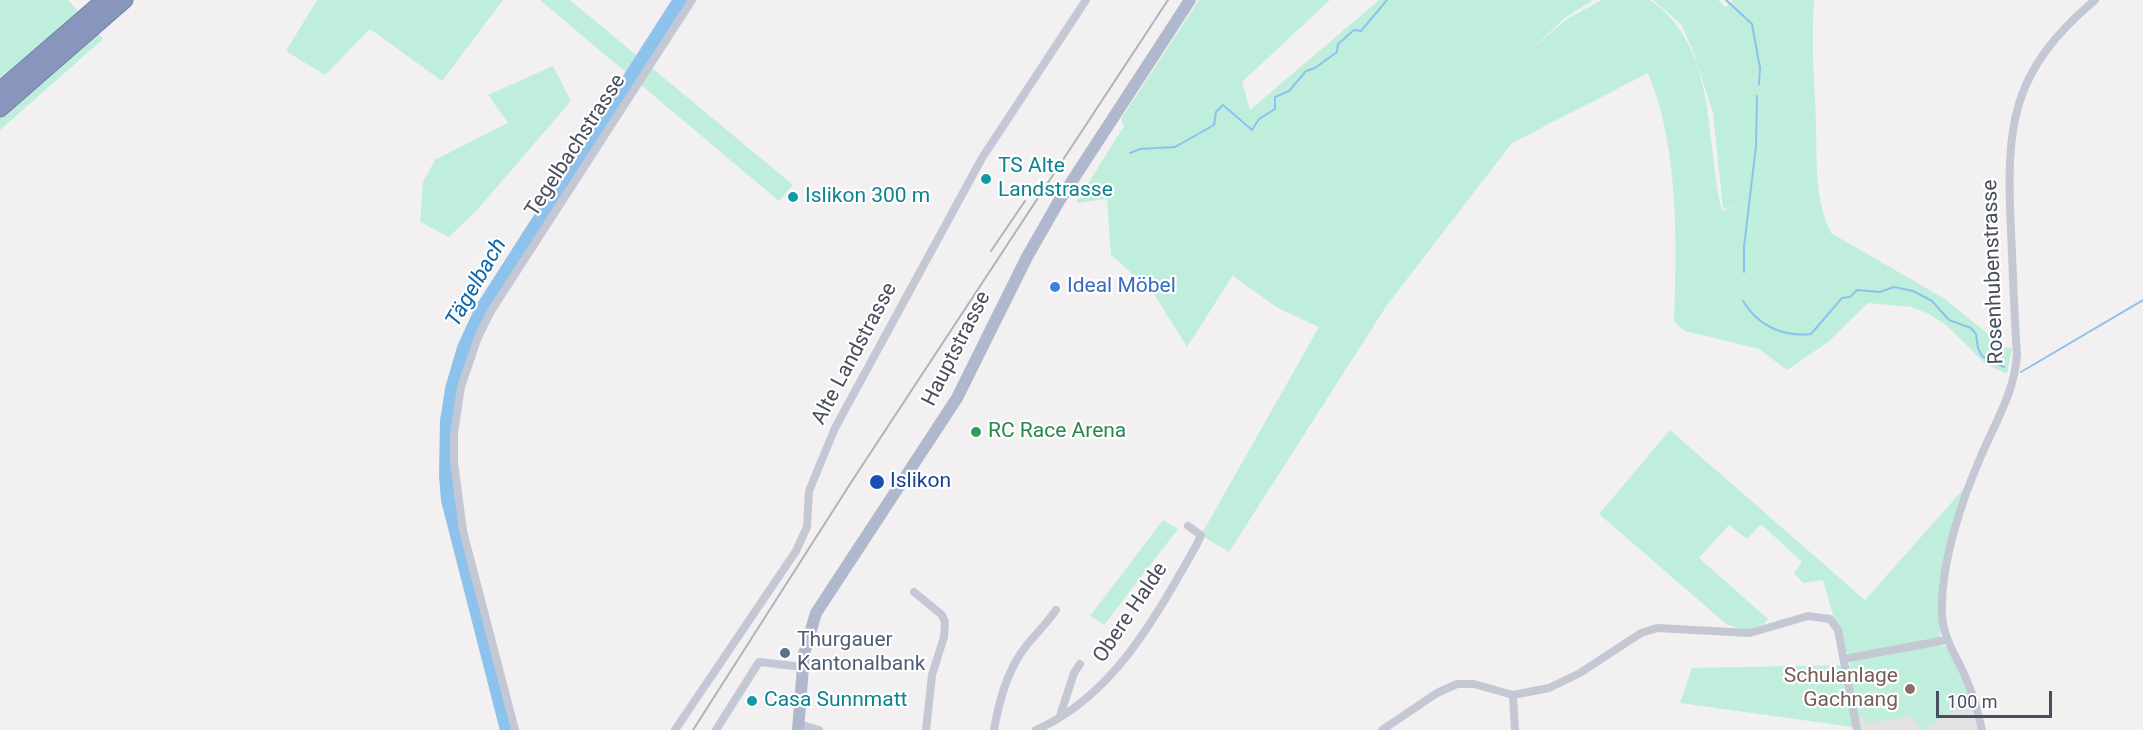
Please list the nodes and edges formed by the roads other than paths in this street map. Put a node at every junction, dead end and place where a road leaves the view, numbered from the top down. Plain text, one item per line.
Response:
1 (104, 0) edge
2 (125, 0) edge
3 (693, 0) edge
4 (1190, 0) edge
5 (2095, 0) edge
6 (1084, 1) edge
7 (0, 90) edge
8 (0, 109) edge
9 (1188, 526) dead end
10 (914, 592) dead end
11 (1056, 610) dead end
12 (1946, 640) junction
13 (1844, 659) junction
14 (1080, 664) dead end
15 (803, 667) junction
16 (1513, 695) junction
17 (1060, 717) junction
18 (799, 727) edge
19 (516, 730) edge
20 (675, 730) edge
21 (716, 730) edge
22 (819, 730) edge
23 (926, 730) edge
24 (993, 730) edge
25 (1036, 730) edge
26 (1382, 730) edge
27 (1515, 730) edge
28 (1857, 730) edge
29 (1982, 730) edge

1 - 7 highway
2 - 8 highway
3 - 19 street, Tegelbachstrasse
4 - 15 main road, Hauptstrasse
5 - 12 street, Rosenhubenstrasse
6 - 20 street, Alte Landstrasse
9 - 17 street, Obere Halde
10 - 23 street
11 - 24 street
12 - 13 street
12 - 29 street, Rosenhubenstrasse
13 - 16 street
13 - 28 street
14 - 17 street
15 - 18 main road, Hauptstrasse
15 - 21 street
16 - 26 street
16 - 27 street
17 - 25 street, Obere Halde
18 - 22 street

